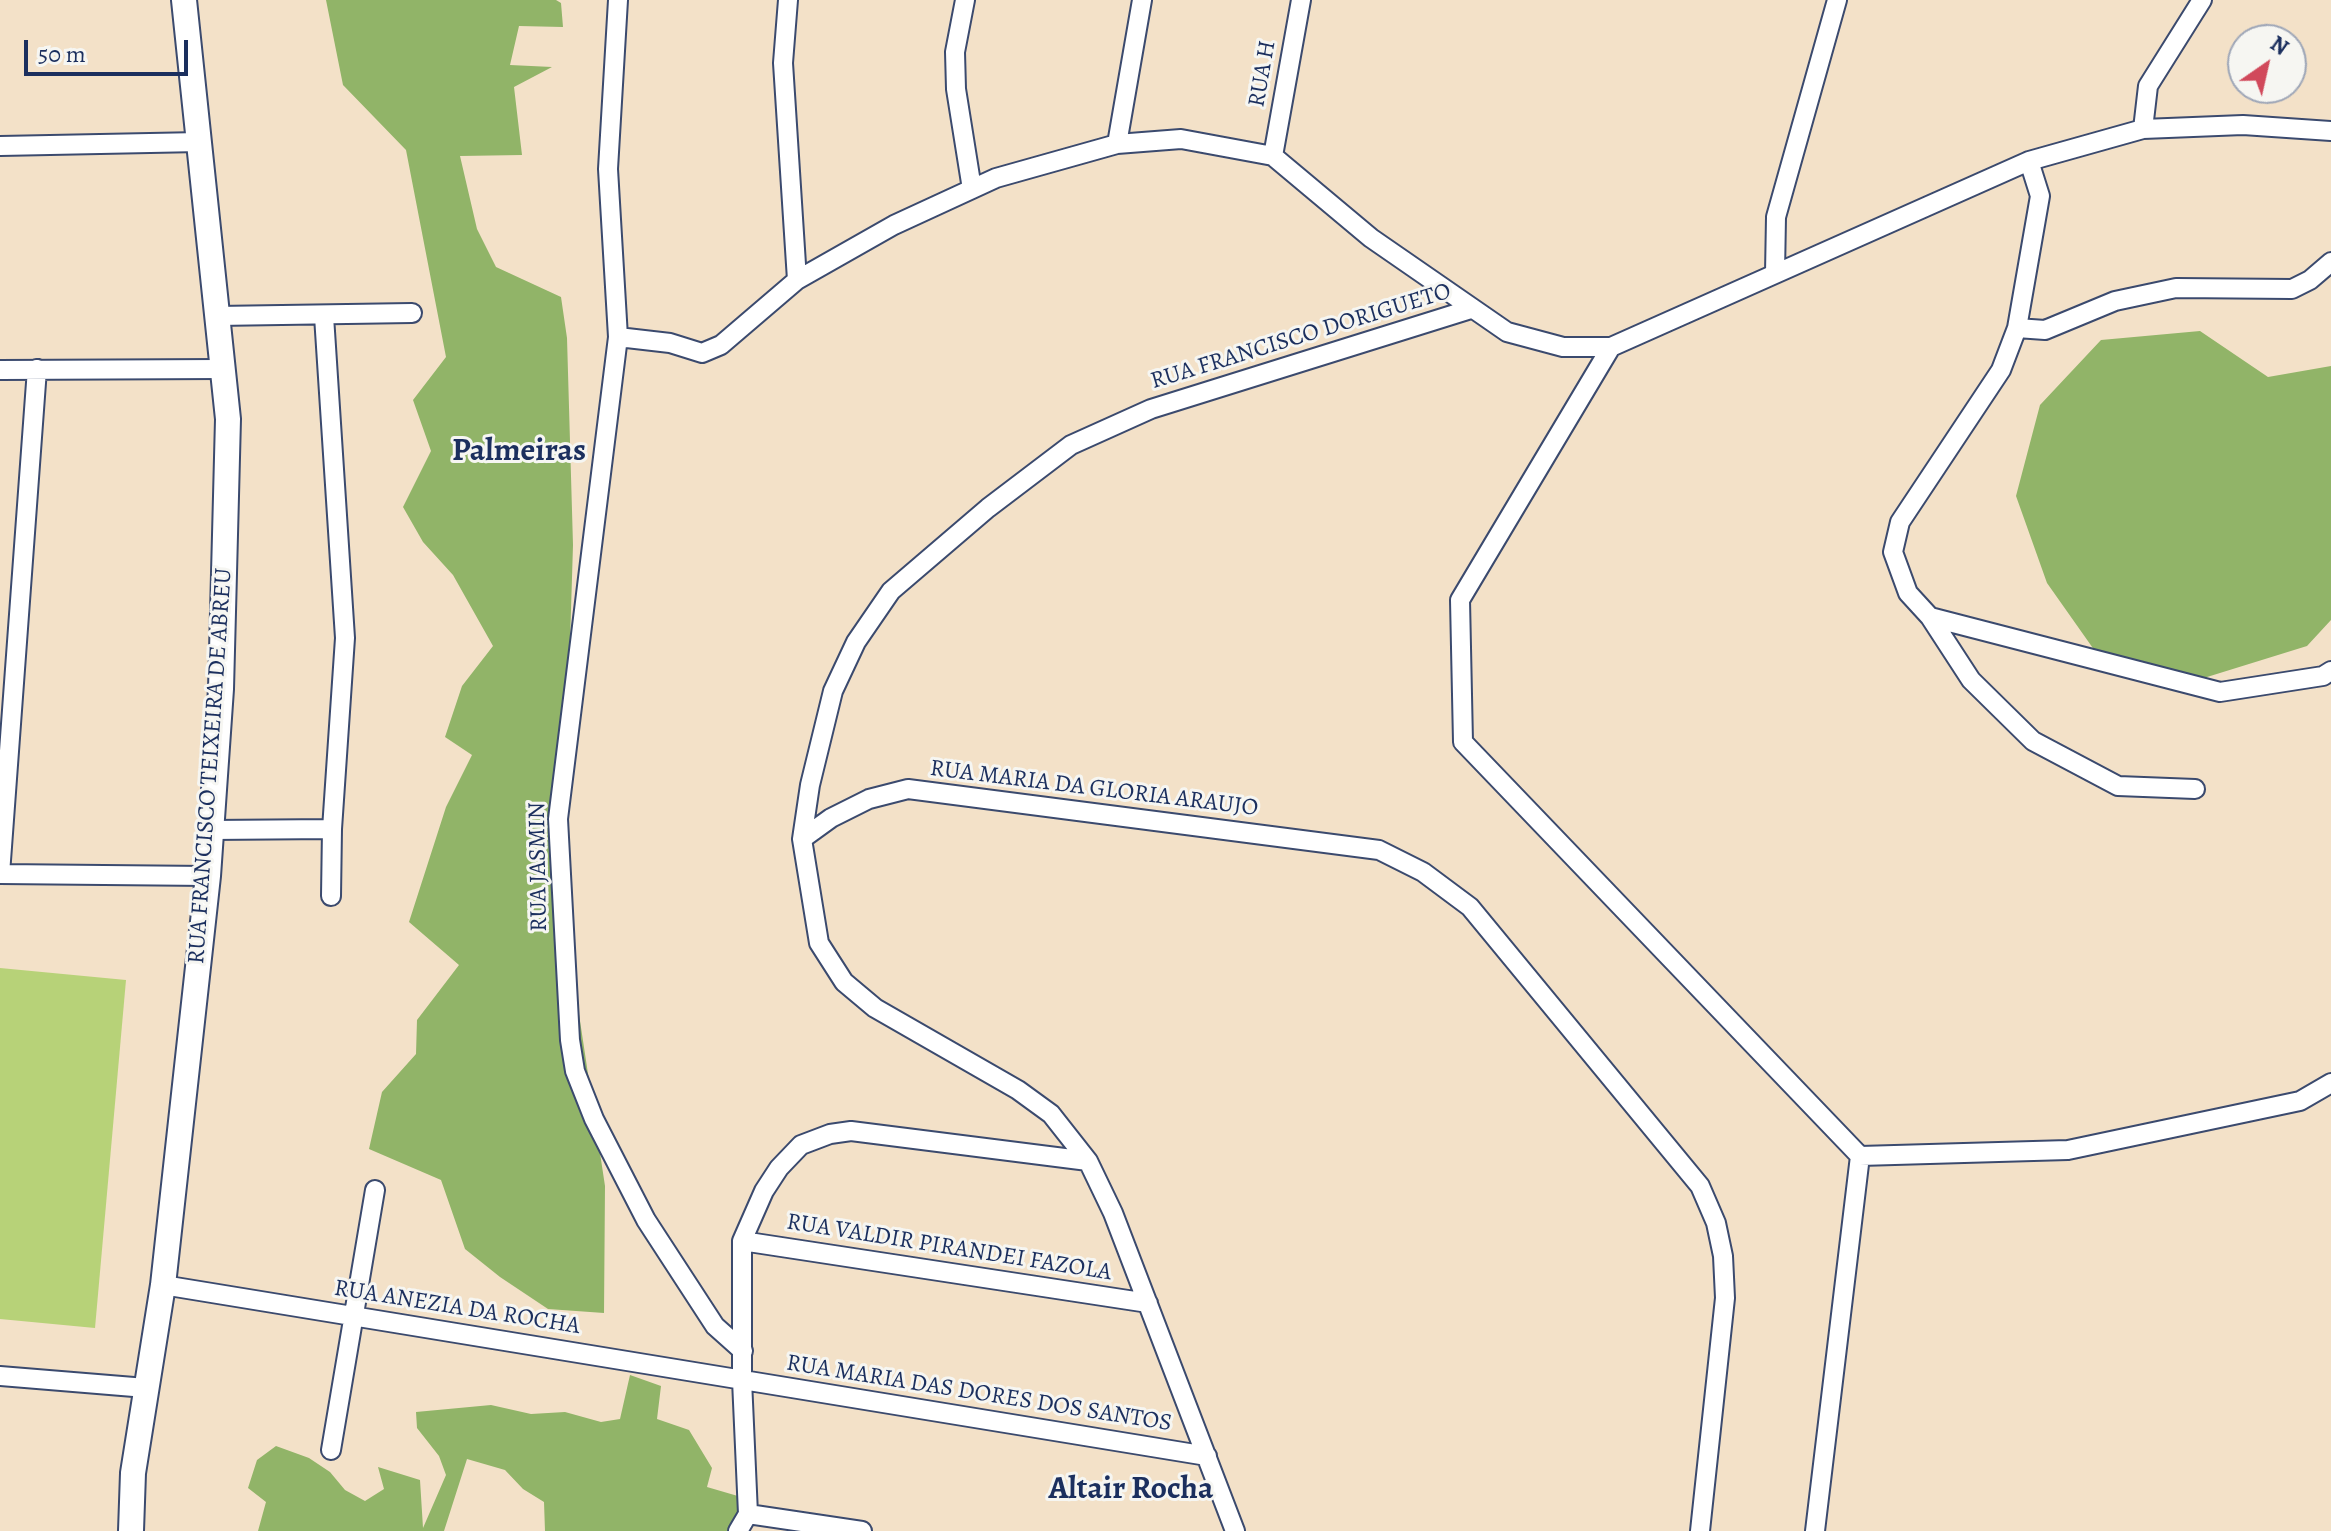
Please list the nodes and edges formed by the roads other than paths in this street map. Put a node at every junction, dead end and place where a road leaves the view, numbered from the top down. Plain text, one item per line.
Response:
1 (184, 0) edge
2 (618, 0) edge
3 (788, 0) edge
4 (965, 0) edge
5 (1142, 0) edge
6 (1301, 0) edge
7 (1837, 0) edge
8 (2202, 0) edge
9 (2143, 129) junction
10 (2331, 131) edge
11 (200, 142) junction
12 (1117, 144) junction
13 (0, 146) edge
14 (1273, 156) junction
15 (2029, 161) junction
16 (972, 189) junction
17 (2331, 262) edge
18 (1775, 273) junction
19 (797, 280) junction
20 (1471, 309) junction
21 (412, 313) dead end
22 (217, 316) junction
23 (324, 316) junction
24 (2017, 328) junction
25 (618, 337) junction
26 (1611, 347) junction
27 (37, 369) junction
28 (221, 369) junction
29 (0, 370) edge
30 (1930, 617) junction
31 (2331, 671) edge
32 (2195, 789) dead end
33 (332, 829) junction
34 (211, 830) junction
35 (802, 839) junction
36 (0, 874) edge
37 (208, 876) junction
38 (331, 896) dead end
39 (2331, 1083) edge
40 (1860, 1156) junction
41 (1088, 1161) junction
42 (375, 1190) dead end
43 (742, 1241) junction
44 (163, 1285) junction
45 (1148, 1303) junction
46 (355, 1317) junction
47 (743, 1351) junction
48 (0, 1376) edge
49 (742, 1380) junction
50 (146, 1388) junction
51 (331, 1450) dead end
52 (1207, 1456) junction
53 (748, 1514) junction
54 (131, 1531) edge
55 (738, 1531) edge
56 (862, 1531) edge
57 (1235, 1531) edge
58 (1700, 1531) edge
59 (1815, 1531) edge

1 - 11 street, RUA FRANCISCO TEIXEIRA DE ABREU
2 - 25 street, RUA JASMIN
3 - 19 street
4 - 16 street
5 - 12 street
6 - 14 street, RUA H
7 - 18 street
8 - 9 street
9 - 10 street, RUA FRANCISCO DORIGUETO
9 - 15 street, RUA FRANCISCO DORIGUETO
11 - 13 street
11 - 22 street, RUA FRANCISCO TEIXEIRA DE ABREU
12 - 14 street
12 - 16 street
14 - 20 street
15 - 18 street, RUA FRANCISCO DORIGUETO
15 - 24 street
16 - 19 street
17 - 24 street
18 - 26 street, RUA FRANCISCO DORIGUETO
19 - 25 street
20 - 26 street, RUA FRANCISCO DORIGUETO
20 - 35 street, RUA FRANCISCO DORIGUETO
21 - 23 street
22 - 23 street
22 - 28 street, RUA FRANCISCO TEIXEIRA DE ABREU
23 - 33 street
24 - 30 street
25 - 47 street, RUA JASMIN
26 - 40 street
27 - 28 street
27 - 29 street
27 - 36 street
28 - 34 street, RUA FRANCISCO TEIXEIRA DE ABREU
30 - 31 street
30 - 32 street
33 - 34 street
33 - 38 street
34 - 37 street, RUA FRANCISCO TEIXEIRA DE ABREU
35 - 41 street
35 - 58 street, RUA MARIA DA GLORIA ARAUJO
36 - 37 street
37 - 44 street, RUA FRANCISCO TEIXEIRA DE ABREU
39 - 40 street
40 - 59 street
41 - 43 street
41 - 45 street
42 - 46 street
43 - 45 street, RUA VALDIR PIRANDEI FAZOLA
43 - 47 street
44 - 46 street, RUA ANEZIA DA ROCHA
44 - 50 street, RUA FRANCISCO TEIXEIRA DE ABREU
45 - 52 street
46 - 49 street, RUA ANEZIA DA ROCHA
46 - 51 street
47 - 49 street
48 - 50 street
49 - 52 street, RUA MARIA DAS DORES DOS SANTOS
49 - 53 street
50 - 54 street, RUA FRANCISCO TEIXEIRA DE ABREU
52 - 57 street
53 - 55 street
53 - 56 street

